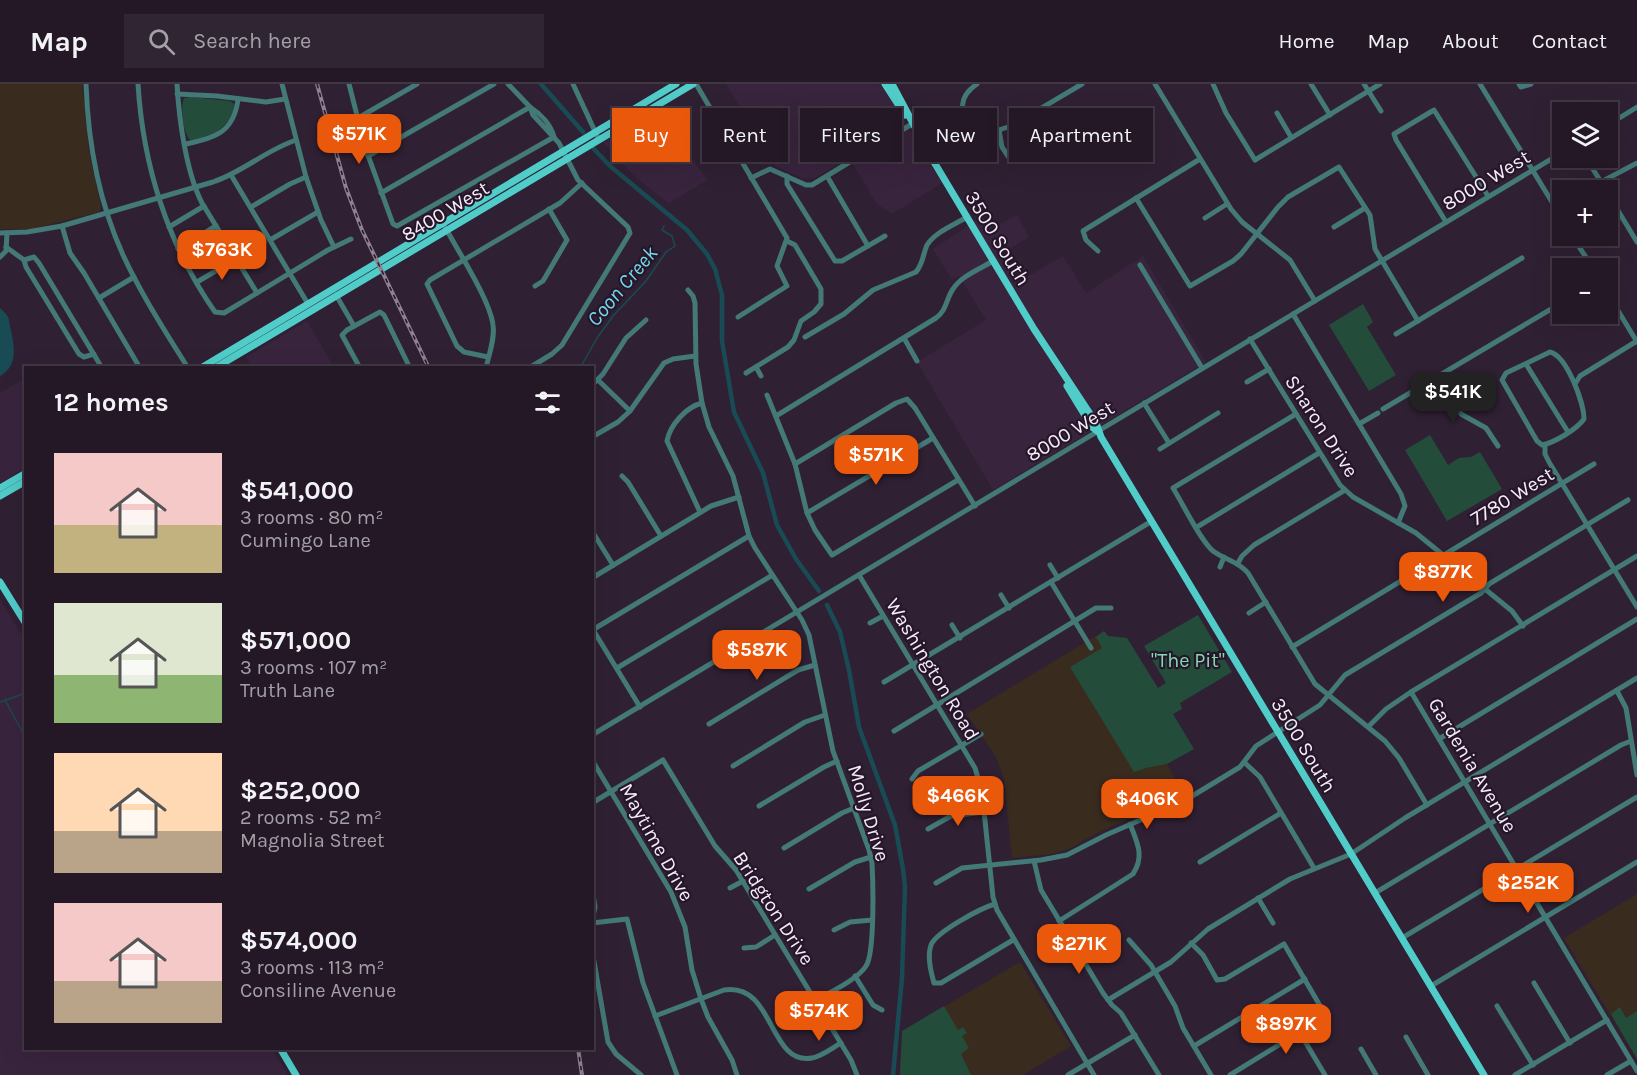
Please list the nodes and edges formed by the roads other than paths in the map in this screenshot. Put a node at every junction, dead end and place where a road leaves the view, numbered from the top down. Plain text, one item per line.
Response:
1 (86, 84) edge
2 (138, 84) edge
3 (177, 84) edge
4 (282, 84) edge
5 (349, 84) edge
6 (417, 84) edge
7 (494, 84) edge
8 (508, 84) edge
9 (573, 84) edge
10 (676, 84) edge
11 (694, 84) edge
12 (885, 84) edge
13 (892, 84) edge
14 (977, 84) edge
15 (1082, 84) edge
16 (1155, 84) edge
17 (1213, 84) edge
18 (1311, 84) edge
19 (1364, 84) edge
20 (1380, 84) edge
21 (1480, 84) edge
22 (1531, 84) edge
23 (1520, 85) edge
24 (1369, 91) junction
25 (177, 94) junction
26 (285, 99) junction
27 (238, 100) junction
28 (530, 107) junction
29 (1637, 107) edge
30 (962, 108) edge
31 (1381, 111) dead end
32 (1277, 113) dead end
33 (1330, 115) junction
34 (358, 118) junction
35 (1618, 118) edge
36 (912, 124) junction
37 (914, 127) edge
38 (999, 130) joint
39 (595, 132) junction
40 (554, 137) junction
41 (1291, 138) junction
42 (296, 140) junction
43 (599, 140) junction
44 (186, 144) junction
45 (565, 155) junction
46 (368, 156) junction
47 (1008, 156) dead end
48 (1552, 158) edge
49 (1200, 159) junction
50 (934, 162) edge
51 (1637, 163) edge
52 (1532, 170) junction
53 (231, 175) junction
54 (787, 176) junction
55 (827, 176) junction
56 (306, 177) junction
57 (751, 178) junction
58 (1606, 180) edge
59 (582, 183) junction
60 (195, 188) junction
61 (381, 193) junction
62 (1488, 196) junction
63 (158, 198) junction
64 (1136, 198) junction
65 (1552, 202) edge
66 (1227, 204) junction
67 (204, 206) junction
68 (251, 207) junction
69 (1365, 208) junction
70 (549, 209) junction
71 (1618, 210) edge
72 (318, 212) junction
73 (108, 213) junction
74 (967, 218) junction
75 (1205, 218) dead end
76 (1446, 222) junction
77 (62, 226) junction
78 (216, 226) junction
79 (444, 226) junction
80 (168, 227) junction
81 (1334, 227) dead end
82 (3, 233) edge
83 (1258, 234) junction
84 (885, 236) dead end
85 (351, 239) dead end
86 (270, 240) junction
87 (787, 241) junction
88 (1637, 242) edge
89 (868, 246) junction
90 (6, 247) junction
91 (334, 247) junction
92 (178, 249) junction
93 (1098, 251) dead end
94 (0, 257) edge
95 (1522, 258) dead end
96 (236, 259) junction
97 (24, 260) junction
98 (464, 260) junction
99 (1382, 260) junction
100 (993, 261) junction
101 (1140, 265) dead end
102 (290, 273) junction
103 (134, 277) junction
104 (197, 282) junction
105 (535, 286) dead end
106 (688, 290) dead end
107 (257, 293) junction
108 (336, 296) junction
109 (99, 298) junction
110 (1315, 301) junction
111 (308, 304) junction
112 (1552, 309) edge
113 (1618, 310) edge
114 (1293, 314) junction
115 (738, 317) dead end
116 (646, 320) dead end
117 (1418, 321) junction
118 (354, 326) junction
119 (1396, 334) dead end
120 (805, 337) dead end
121 (904, 338) junction
122 (1250, 339) junction
123 (1637, 341) edge
124 (94, 354) junction
125 (695, 356) junction
126 (488, 357) junction
127 (917, 361) dead end
128 (1526, 364) junction
129 (101, 366) edge
130 (139, 366) edge
131 (187, 366) edge
132 (204, 366) edge
133 (218, 366) edge
134 (359, 366) edge
135 (409, 366) edge
136 (486, 366) edge
137 (532, 366) edge
138 (756, 366) junction
139 (1202, 368) junction
140 (1269, 369) junction
141 (746, 373) dead end
142 (1569, 375) junction
143 (761, 376) dead end
144 (1580, 376) junction
145 (1438, 377) junction
146 (598, 380) junction
147 (1247, 382) dead end
148 (594, 383) edge
149 (1575, 384) junction
150 (767, 395) dead end
151 (702, 403) junction
152 (1144, 403) junction
153 (630, 411) junction
154 (1218, 413) dead end
155 (1296, 414) junction
156 (776, 416) junction
157 (1359, 424) junction
158 (1098, 431) junction
159 (1568, 432) junction
160 (594, 436) edge
161 (933, 438) junction
162 (1169, 443) junction
163 (1543, 445) junction
164 (1498, 446) dead end
165 (1160, 449) dead end
166 (1319, 453) junction
167 (795, 464) junction
168 (1594, 464) dead end
169 (24, 474) edge
170 (622, 476) dead end
171 (958, 480) junction
172 (24, 482) edge
173 (1562, 484) junction
174 (0, 488) edge
175 (1345, 490) junction
176 (739, 497) junction
177 (0, 498) edge
178 (1628, 500) dead end
179 (975, 506) junction
180 (700, 512) junction
181 (807, 513) junction
182 (1152, 521) junction
183 (1398, 523) junction
184 (1587, 525) junction
185 (1197, 527) junction
186 (594, 534) edge
187 (661, 536) junction
188 (749, 536) junction
189 (1444, 555) junction
190 (1637, 556) edge
191 (1224, 557) junction
192 (1238, 563) junction
193 (613, 565) junction
194 (1050, 565) dead end
195 (1220, 567) dead end
196 (1614, 570) junction
197 (859, 575) junction
198 (771, 576) junction
199 (594, 577) edge
200 (1058, 578) junction
201 (0, 582) edge
202 (1051, 582) junction
203 (1485, 589) junction
204 (1002, 595) dead end
205 (1266, 602) junction
206 (1637, 607) edge
207 (1009, 608) junction
208 (1111, 608) dead end
209 (797, 612) junction
210 (1249, 613) dead end
211 (883, 616) junction
212 (1637, 619) edge
213 (24, 621) edge
214 (1074, 622) junction
215 (870, 623) dead end
216 (952, 625) dead end
217 (1523, 626) junction
218 (594, 628) edge
219 (594, 631) edge
220 (960, 638) junction
221 (1292, 647) junction
222 (1091, 648) dead end
223 (815, 665) junction
224 (914, 666) junction
225 (617, 668) junction
226 (1637, 678) edge
227 (885, 682) dead end
228 (1617, 691) junction
229 (1411, 693) junction
230 (1328, 696) junction
231 (937, 705) junction
232 (640, 707) junction
233 (825, 715) junction
234 (709, 724) dead end
235 (1369, 726) junction
236 (894, 731) dead end
237 (1277, 732) junction
238 (594, 734) edge
239 (981, 734) dead end
240 (1439, 739) junction
241 (1631, 741) junction
242 (962, 745) junction
243 (837, 761) junction
244 (594, 763) edge
245 (1245, 763) junction
246 (733, 766) dead end
247 (1637, 776) edge
248 (912, 779) dead end
249 (1465, 782) junction
250 (611, 791) junction
251 (1637, 797) edge
252 (594, 802) edge
253 (1427, 805) junction
254 (759, 806) dead end
255 (854, 808) junction
256 (984, 812) junction
257 (1281, 813) junction
258 (1490, 823) junction
259 (1130, 824) junction
260 (928, 829) dead end
261 (784, 848) dead end
262 (1351, 854) junction
263 (871, 857) junction
264 (1034, 861) junction
265 (1200, 862) dead end
266 (1637, 862) edge
267 (990, 865) junction
268 (1314, 868) junction
269 (1517, 868) junction
270 (743, 881) junction
271 (936, 883) dead end
272 (730, 888) dead end
273 (809, 889) dead end
274 (1375, 893) junction
275 (1258, 898) junction
276 (995, 904) junction
277 (1546, 916) junction
278 (872, 920) junction
279 (1059, 921) junction
280 (594, 922) edge
281 (1273, 923) dead end
282 (834, 930) dead end
283 (775, 935) junction
284 (1402, 938) junction
285 (1013, 940) junction
286 (1129, 940) dead end
287 (1191, 943) junction
288 (744, 948) dead end
289 (594, 962) edge
290 (1155, 972) junction
291 (855, 976) junction
292 (1305, 979) junction
293 (1534, 983) dead end
294 (1431, 986) junction
295 (701, 999) junction
296 (1108, 1000) junction
297 (815, 1001) junction
298 (1497, 1006) dead end
299 (882, 1010) dead end
300 (655, 1016) junction
301 (1607, 1020) junction
302 (1300, 1033) junction
303 (1135, 1035) junction
304 (1406, 1037) dead end
305 (841, 1043) junction
306 (1570, 1043) junction
307 (1194, 1046) junction
308 (1361, 1049) dead end
309 (281, 1050) edge
310 (1631, 1060) junction
311 (1087, 1063) junction
312 (1533, 1065) junction
313 (1637, 1071) edge
314 (296, 1075) edge
315 (641, 1075) edge
316 (677, 1075) edge
317 (737, 1075) edge
318 (857, 1075) edge
319 (1068, 1075) edge
320 (1094, 1075) edge
321 (1159, 1075) edge
322 (1212, 1075) edge
323 (1230, 1075) edge
324 (1325, 1075) edge
325 (1376, 1075) edge
326 (1428, 1075) edge
327 (1484, 1075) edge
328 (1515, 1075) edge
329 (1607, 1075) edge

1 - 73 street
2 - 63 street
3 - 25 street
4 - 26 street
5 - 34 street
6 - 34 street
7 - 46 street
8 - 28 street
9 - 39 street
10 - 39 main road, 8400 West
11 - 43 main road, 8400 West
11 - 57 street
12 - 36 main road, 3500 South
13 - 36 main road, 3500 South
14 - 30 street
15 - 38 street
16 - 49 street
17 - 41 street
18 - 33 street
19 - 24 street
20 - 24 street
21 - 52 street
22 - 23 street
24 - 31 street
24 - 33 street
25 - 27 street
25 - 44 street
26 - 27 street
26 - 42 street
27 - 44 street
28 - 40 street
28 - 61 street
29 - 35 street
32 - 41 street
33 - 41 street
34 - 46 street
36 - 37 main road, 3500 South
36 - 55 street
38 - 47 street
39 - 43 street
39 - 45 main road, 8400 West
40 - 45 street
40 - 61 street
42 - 53 street
42 - 56 street
43 - 45 main road, 8400 West
44 - 60 street
45 - 59 street
45 - 79 main road, 8400 West
46 - 61 street
48 - 52 street, 8000 West
49 - 64 street
49 - 66 street
50 - 74 main road, 3500 South
51 - 58 street
52 - 62 street, 8000 West
52 - 65 street
53 - 60 street
53 - 68 street
54 - 55 street
54 - 57 street
54 - 89 street
55 - 89 street
56 - 68 street
56 - 72 street
57 - 87 street
59 - 70 street
59 - 137 street
60 - 63 street
60 - 67 street
62 - 76 street, 8000 West
62 - 76 street
63 - 73 street
63 - 80 street
64 - 83 street
64 - 93 street
66 - 75 street
66 - 83 street
67 - 78 street
67 - 80 street
68 - 86 street
69 - 81 street
69 - 83 street
69 - 99 street
70 - 98 street
70 - 105 street
71 - 88 street
72 - 86 street
72 - 91 street
73 - 77 street
73 - 103 street
74 - 100 main road, 3500 South
74 - 120 street
76 - 99 street, 8000 West
77 - 82 street
77 - 109 street
78 - 92 street
78 - 96 street
79 - 98 street
79 - 108 main road, 8400 West
79 - 111 main road, 8400 West
80 - 92 street
82 - 90 street
83 - 110 street
84 - 89 street
85 - 91 street
86 - 102 street
87 - 115 street
87 - 138 street
90 - 94 street
90 - 97 street
91 - 102 street
92 - 104 street
95 - 117 street
96 - 104 street
96 - 107 street
97 - 124 street
97 - 124 street
98 - 126 street
98 - 126 street
99 - 110 street, 8000 West
99 - 117 street
100 - 121 street
100 - 158 main road, 3500 South
101 - 139 street
102 - 107 street
102 - 111 street
103 - 109 street
103 - 131 street
104 - 107 street
106 - 125 street, Molly Drive
108 - 118 street
108 - 133 main road, 8400 West
109 - 130 street
110 - 114 street, 8000 West
111 - 132 main road, 8400 West
112 - 145 street
113 - 123 street
114 - 122 street, 8000 West
114 - 157 street
116 - 146 street
117 - 119 street
118 - 134 street
118 - 135 street
121 - 127 street
121 - 156 street
122 - 139 street, 8000 West
122 - 140 street, Sharon Drive
123 - 144 street
124 - 129 street
125 - 151 street, Molly Drive
125 - 153 street
126 - 136 street
128 - 142 street
128 - 159 street
128 - 163 street
138 - 141 street
138 - 143 street
139 - 152 street, 8000 West
140 - 147 street
140 - 155 street, Sharon Drive
142 - 144 street
142 - 149 street
144 - 149 street
145 - 157 street
145 - 164 street
146 - 148 street
146 - 153 street
149 - 159 street
150 - 156 street
151 - 176 street, Molly Drive
151 - 180 street
152 - 158 street, 8000 West
152 - 162 street
153 - 160 street
154 - 162 street
155 - 166 street, Sharon Drive
155 - 185 street
156 - 167 street
157 - 183 street
158 - 179 street, 8000 West
158 - 182 main road, 3500 South
159 - 163 street
161 - 167 street
161 - 171 street
161 - 181 street
162 - 165 street
163 - 173 street
166 - 175 street, Sharon Drive
166 - 185 street
167 - 181 street
168 - 173 street, 7780 West
169 - 174 main road
170 - 187 street
171 - 179 street
171 - 181 street
172 - 177 main road
173 - 184 street
173 - 189 street, 7780 West
175 - 183 street, Sharon Drive
175 - 192 street
176 - 180 street
176 - 188 street, Molly Drive
178 - 184 street
179 - 197 street, 8000 West
180 - 187 street
182 - 200 street
182 - 237 main road, 3500 South
183 - 189 street, Sharon Drive
184 - 196 street
184 - 203 street
185 - 191 street
186 - 193 street
187 - 193 street
188 - 198 street, Molly Drive
188 - 218 street
189 - 203 street, Sharon Drive
189 - 221 street, 7780 West
190 - 196 street
191 - 192 street
191 - 195 street
192 - 205 street
193 - 199 street
194 - 200 street
196 - 206 street
196 - 217 street
197 - 209 street, 8000 West
197 - 211 street, Washington Road
198 - 209 street, Molly Drive
198 - 225 street
200 - 202 street
201 - 213 main road
202 - 207 street
202 - 214 street
203 - 217 street, Sharon Drive
203 - 230 street
204 - 207 street
205 - 210 street
205 - 221 street
207 - 220 street
208 - 214 street
209 - 223 street, Molly Drive
209 - 232 street, 8000 West
211 - 215 street
211 - 224 street, Washington Road
212 - 240 street
214 - 222 street
214 - 231 street
216 - 220 street
217 - 229 street
219 - 225 street
220 - 224 street
221 - 230 street
223 - 233 street, Molly Drive
223 - 234 street
224 - 227 street
224 - 231 street, Washington Road
225 - 232 street
226 - 228 street
228 - 241 street
228 - 249 street
229 - 235 street
229 - 240 street, Gardenia Avenue
230 - 235 street
230 - 237 street
231 - 236 street
231 - 242 street, Washington Road
232 - 238 street, 8000 West
233 - 243 street, Molly Drive
233 - 246 street
235 - 253 street
237 - 245 street
237 - 262 main road, 3500 South
239 - 242 street
240 - 249 street, Gardenia Avenue
241 - 247 street
241 - 258 street
242 - 248 street
242 - 256 street, Washington Road
243 - 254 street
243 - 255 street, Molly Drive
244 - 250 street, Maytime Drive
245 - 257 street
245 - 259 street
249 - 253 street
249 - 258 street, Gardenia Avenue
250 - 252 street
250 - 270 street, Bridgton Drive
250 - 295 street, Maytime Drive
251 - 269 street
253 - 262 street
255 - 261 street
255 - 263 street, Molly Drive
256 - 260 street
256 - 267 street, Washington Road
257 - 265 street
257 - 268 street
258 - 269 street, Gardenia Avenue
258 - 274 street
259 - 264 street
259 - 279 street
262 - 268 street
262 - 274 main road, 3500 South
263 - 273 street
263 - 278 street, Molly Drive
264 - 267 street
264 - 279 street
266 - 277 street
267 - 271 street
267 - 276 street, Washington Road
268 - 275 street
269 - 277 street, Gardenia Avenue
269 - 284 street
270 - 272 street
270 - 283 street, Bridgton Drive
274 - 284 main road, 3500 South
275 - 281 street
275 - 287 street
276 - 285 street, Washington Road
276 - 285 street
277 - 294 street
277 - 301 street, Gardenia Avenue
278 - 282 street
278 - 291 street, Molly Drive
279 - 296 street
280 - 300 street
283 - 288 street
283 - 297 street, Bridgton Drive
284 - 294 main road, 3500 South
285 - 311 street, Washington Road
286 - 290 street
287 - 290 street
287 - 292 street
289 - 315 street
290 - 296 street
290 - 307 street
291 - 297 street, Molly Drive
291 - 299 street
292 - 302 street
292 - 307 street
293 - 306 street
294 - 327 main road, 3500 South
295 - 300 street
295 - 305 street
295 - 317 street, Maytime Drive
296 - 303 street
297 - 305 street, Bridgton Drive
298 - 312 street
300 - 316 street
301 - 306 street
301 - 310 street, Gardenia Avenue
302 - 323 street
302 - 324 street
303 - 311 street
303 - 321 street
304 - 326 street
305 - 318 street, Bridgton Drive
306 - 312 street
307 - 322 street
308 - 325 street
309 - 314 main road
310 - 313 street, Gardenia Avenue
310 - 329 street
311 - 319 street
311 - 320 street, Washington Road
312 - 328 street

